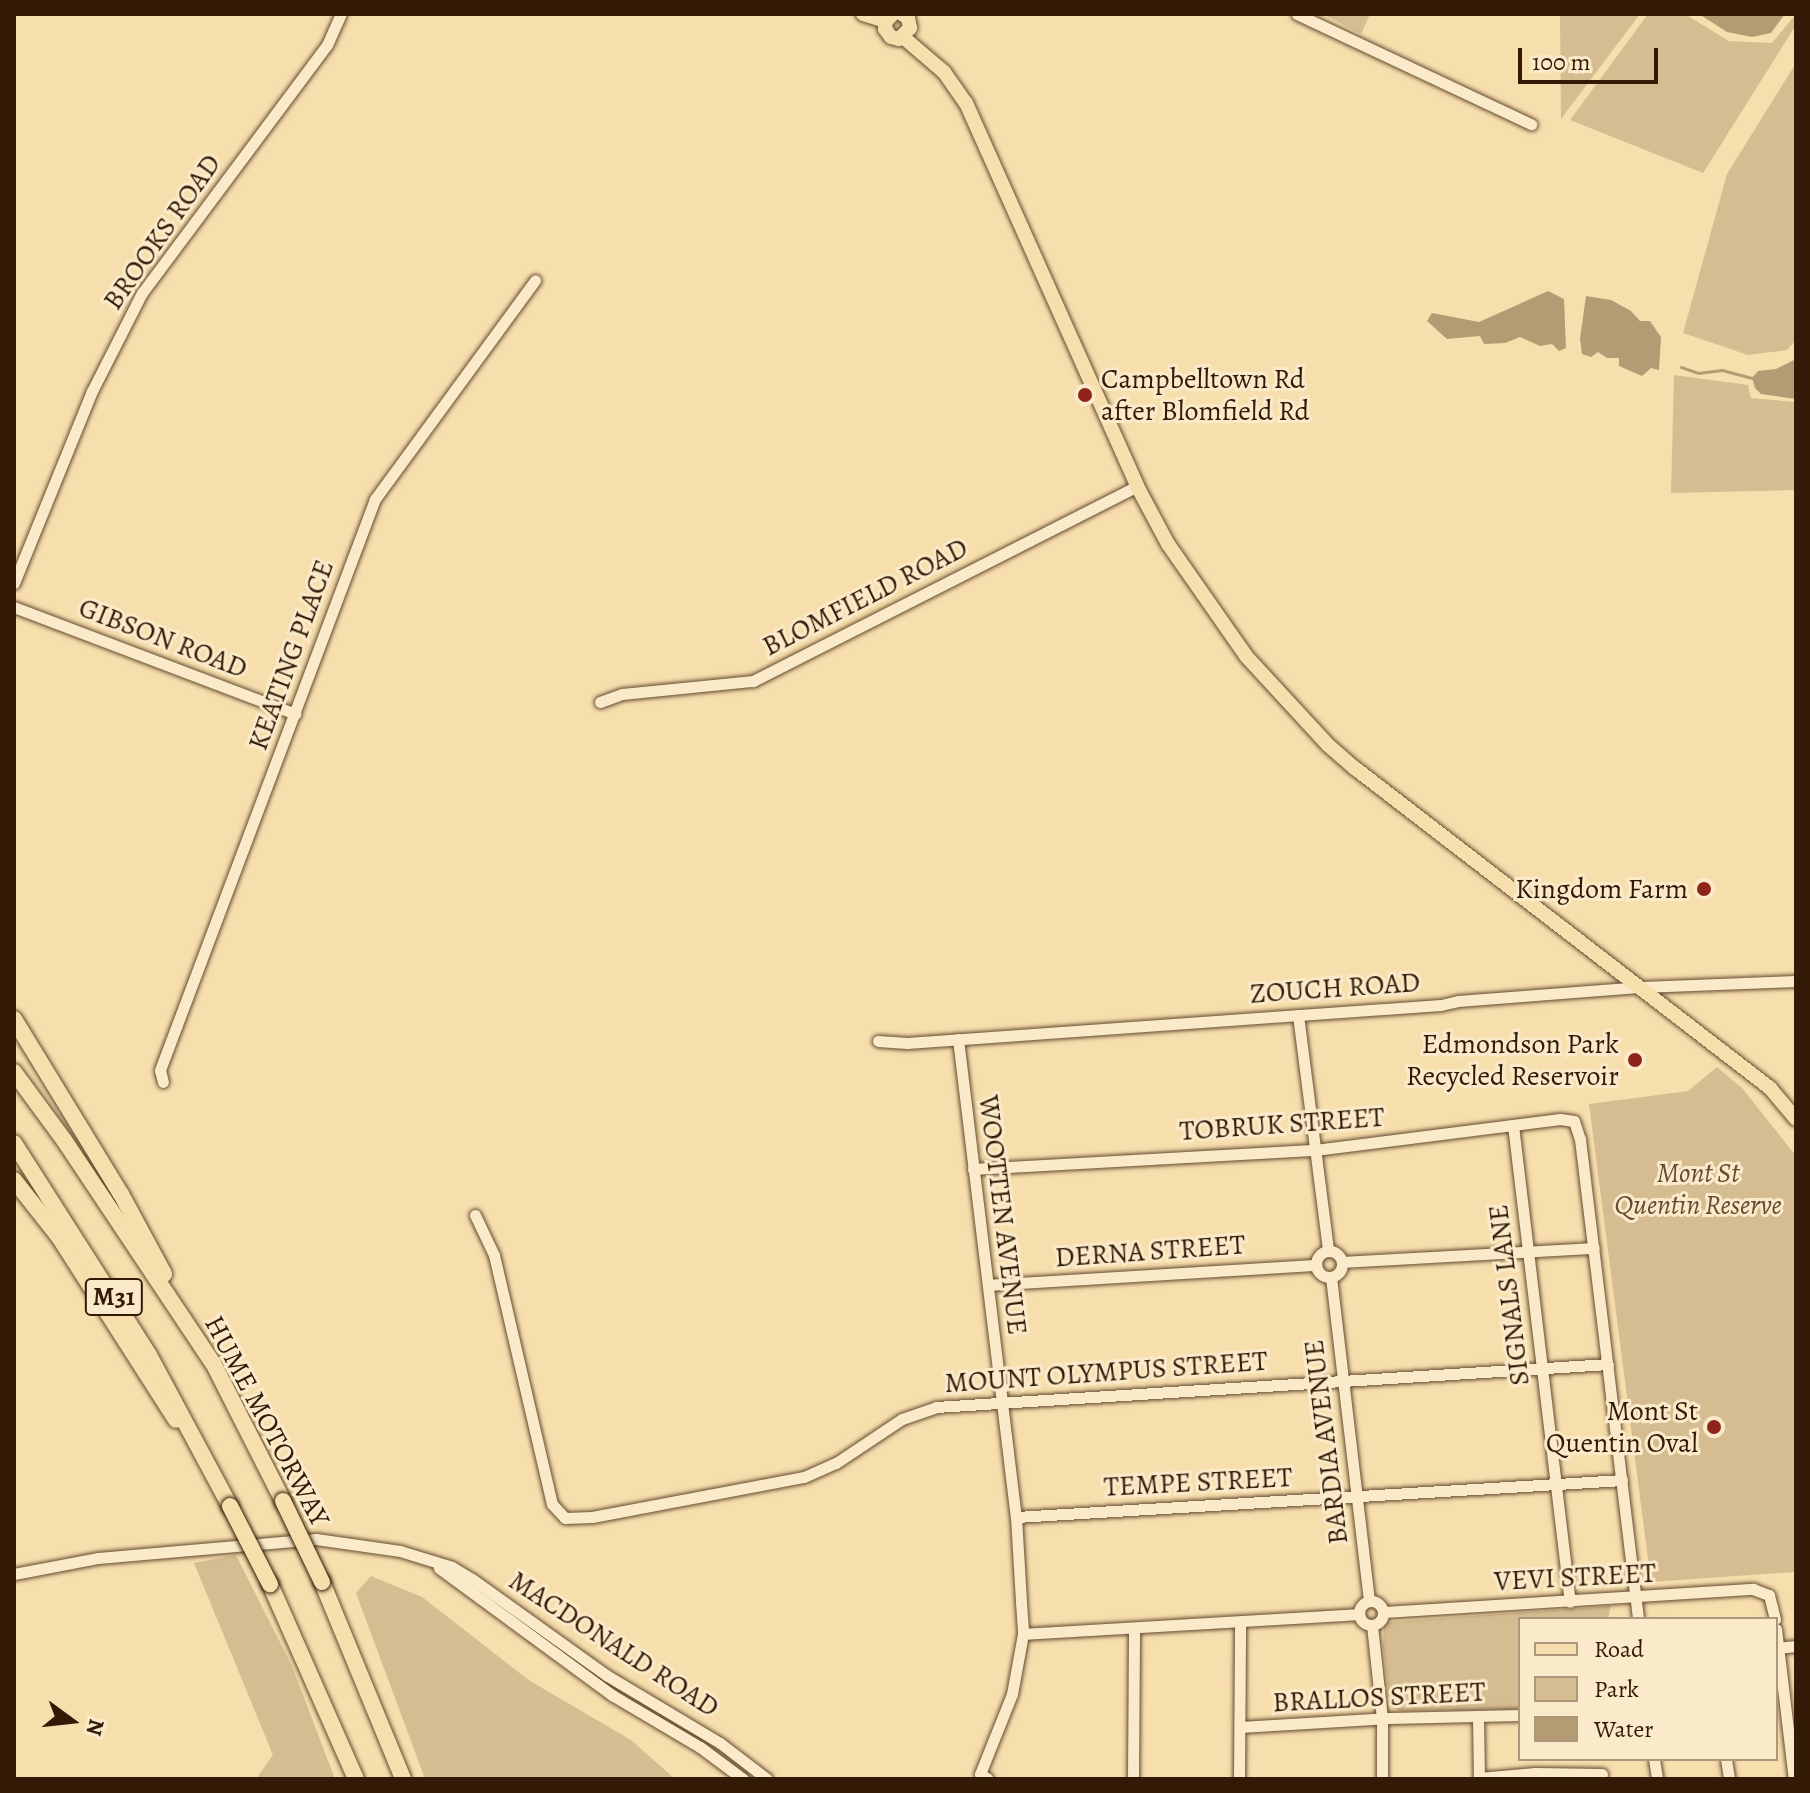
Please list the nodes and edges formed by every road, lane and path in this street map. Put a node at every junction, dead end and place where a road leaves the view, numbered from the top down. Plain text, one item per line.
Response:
1 (341, 14) edge
2 (863, 14) edge
3 (1297, 14) edge
4 (910, 16) edge
5 (890, 17) edge
6 (903, 37) junction
7 (1531, 124) dead end
8 (535, 280) dead end
9 (1137, 486) junction
10 (14, 583) edge
11 (14, 607) edge
12 (600, 702) dead end
13 (295, 714) junction
14 (1610, 964) junction
15 (1796, 981) edge
16 (1641, 987) junction
17 (1599, 990) junction
18 (1298, 1015) junction
19 (14, 1019) edge
20 (958, 1039) junction
21 (878, 1041) dead end
22 (14, 1072) edge
23 (163, 1082) dead end
24 (1796, 1119) edge
25 (1513, 1125) junction
26 (14, 1143) edge
27 (1315, 1150) junction
28 (973, 1169) junction
29 (14, 1180) edge
30 (475, 1215) dead end
31 (1594, 1248) junction
32 (1328, 1250) junction
33 (1528, 1252) junction
34 (1342, 1262) junction
35 (1316, 1265) junction
36 (1331, 1277) junction
37 (988, 1285) junction
38 (213, 1363) junction
39 (1608, 1364) junction
40 (1542, 1368) junction
41 (1343, 1380) junction
42 (1002, 1401) junction
43 (205, 1456) junction
44 (1622, 1480) junction
45 (1556, 1484) junction
46 (1357, 1497) junction
47 (1016, 1517) junction
48 (428, 1561) junction
49 (14, 1574) edge
50 (1635, 1598) junction
51 (1369, 1601) junction
52 (1570, 1602) junction
53 (1384, 1612) junction
54 (1359, 1614) junction
55 (1638, 1617) edge
56 (1774, 1617) edge
57 (1240, 1622) junction
58 (1372, 1625) junction
59 (1134, 1628) junction
60 (1023, 1634) junction
61 (1778, 1666) edge
62 (1780, 1702) edge
63 (1518, 1715) edge
64 (1478, 1716) junction
65 (1382, 1718) junction
66 (1240, 1727) junction
67 (1793, 1751) edge
68 (984, 1776) edge
69 (1603, 1776) edge
70 (356, 1779) edge
71 (403, 1779) edge
72 (743, 1779) edge
73 (767, 1779) edge
74 (1133, 1779) edge
75 (1239, 1779) edge
76 (1382, 1779) edge
77 (1479, 1779) edge
78 (1794, 1779) edge

1 - 10 street, BROOKS ROAD
2 - 5 main road
3 - 7 street
4 - 6 main road
5 - 6 main road
6 - 9 main road
8 - 13 street, KEATING PLACE
9 - 12 street, BLOMFIELD ROAD
9 - 14 main road
11 - 13 street, GIBSON ROAD
13 - 23 street, KEATING PLACE
14 - 16 main road
14 - 17 street
15 - 16 street, ZOUCH ROAD
16 - 17 street, ZOUCH ROAD
16 - 24 main road
17 - 18 street, ZOUCH ROAD
18 - 20 street, ZOUCH ROAD
18 - 27 street
19 - 38 highway
20 - 21 street, ZOUCH ROAD
20 - 28 street, WOOTTEN AVENUE
22 - 38 highway, HUME MOTORWAY / M31
25 - 27 street, TOBRUK STREET
25 - 31 street, TOBRUK STREET
25 - 33 street, SIGNALS LANE
26 - 43 highway, M31
27 - 28 street, TOBRUK STREET
27 - 32 street
28 - 37 street, WOOTTEN AVENUE
29 - 43 highway
30 - 42 street, MOUNT OLYMPUS STREET
31 - 33 street
31 - 39 street
32 - 34 street
32 - 35 street
33 - 34 street
33 - 40 street, SIGNALS LANE
34 - 36 street
35 - 36 street
35 - 37 street, DERNA STREET
36 - 41 street, BARDIA AVENUE
37 - 42 street, WOOTTEN AVENUE
38 - 71 highway, HUME MOTORWAY / M31, bridge
39 - 40 street, MOUNT OLYMPUS STREET
39 - 44 street
40 - 41 street, MOUNT OLYMPUS STREET
40 - 45 street, SIGNALS LANE
41 - 42 street, MOUNT OLYMPUS STREET
41 - 46 street, BARDIA AVENUE
42 - 47 street, WOOTTEN AVENUE
43 - 70 highway, M31, bridge
44 - 45 street, TEMPE STREET
44 - 50 street
45 - 46 street, TEMPE STREET
45 - 52 street, SIGNALS LANE
46 - 47 street, TEMPE STREET
46 - 51 street, BARDIA AVENUE
47 - 60 street, WOOTTEN AVENUE
48 - 49 street, MACDONALD ROAD
48 - 72 street, MACDONALD ROAD
48 - 73 street, MACDONALD ROAD
50 - 52 street, VEVI STREET
50 - 55 street
50 - 56 street, VEVI STREET
51 - 53 street
51 - 54 street
52 - 53 street, VEVI STREET
53 - 58 street
54 - 57 street
54 - 58 street
57 - 59 street
57 - 66 street
58 - 65 street
59 - 60 street
59 - 74 street
60 - 68 street, WOOTTEN AVENUE
61 - 62 street
62 - 67 street
63 - 64 street, BRALLOS STREET
64 - 65 street, BRALLOS STREET
64 - 77 street
65 - 66 street, BRALLOS STREET
65 - 76 street
66 - 75 street
67 - 78 street
69 - 77 street

